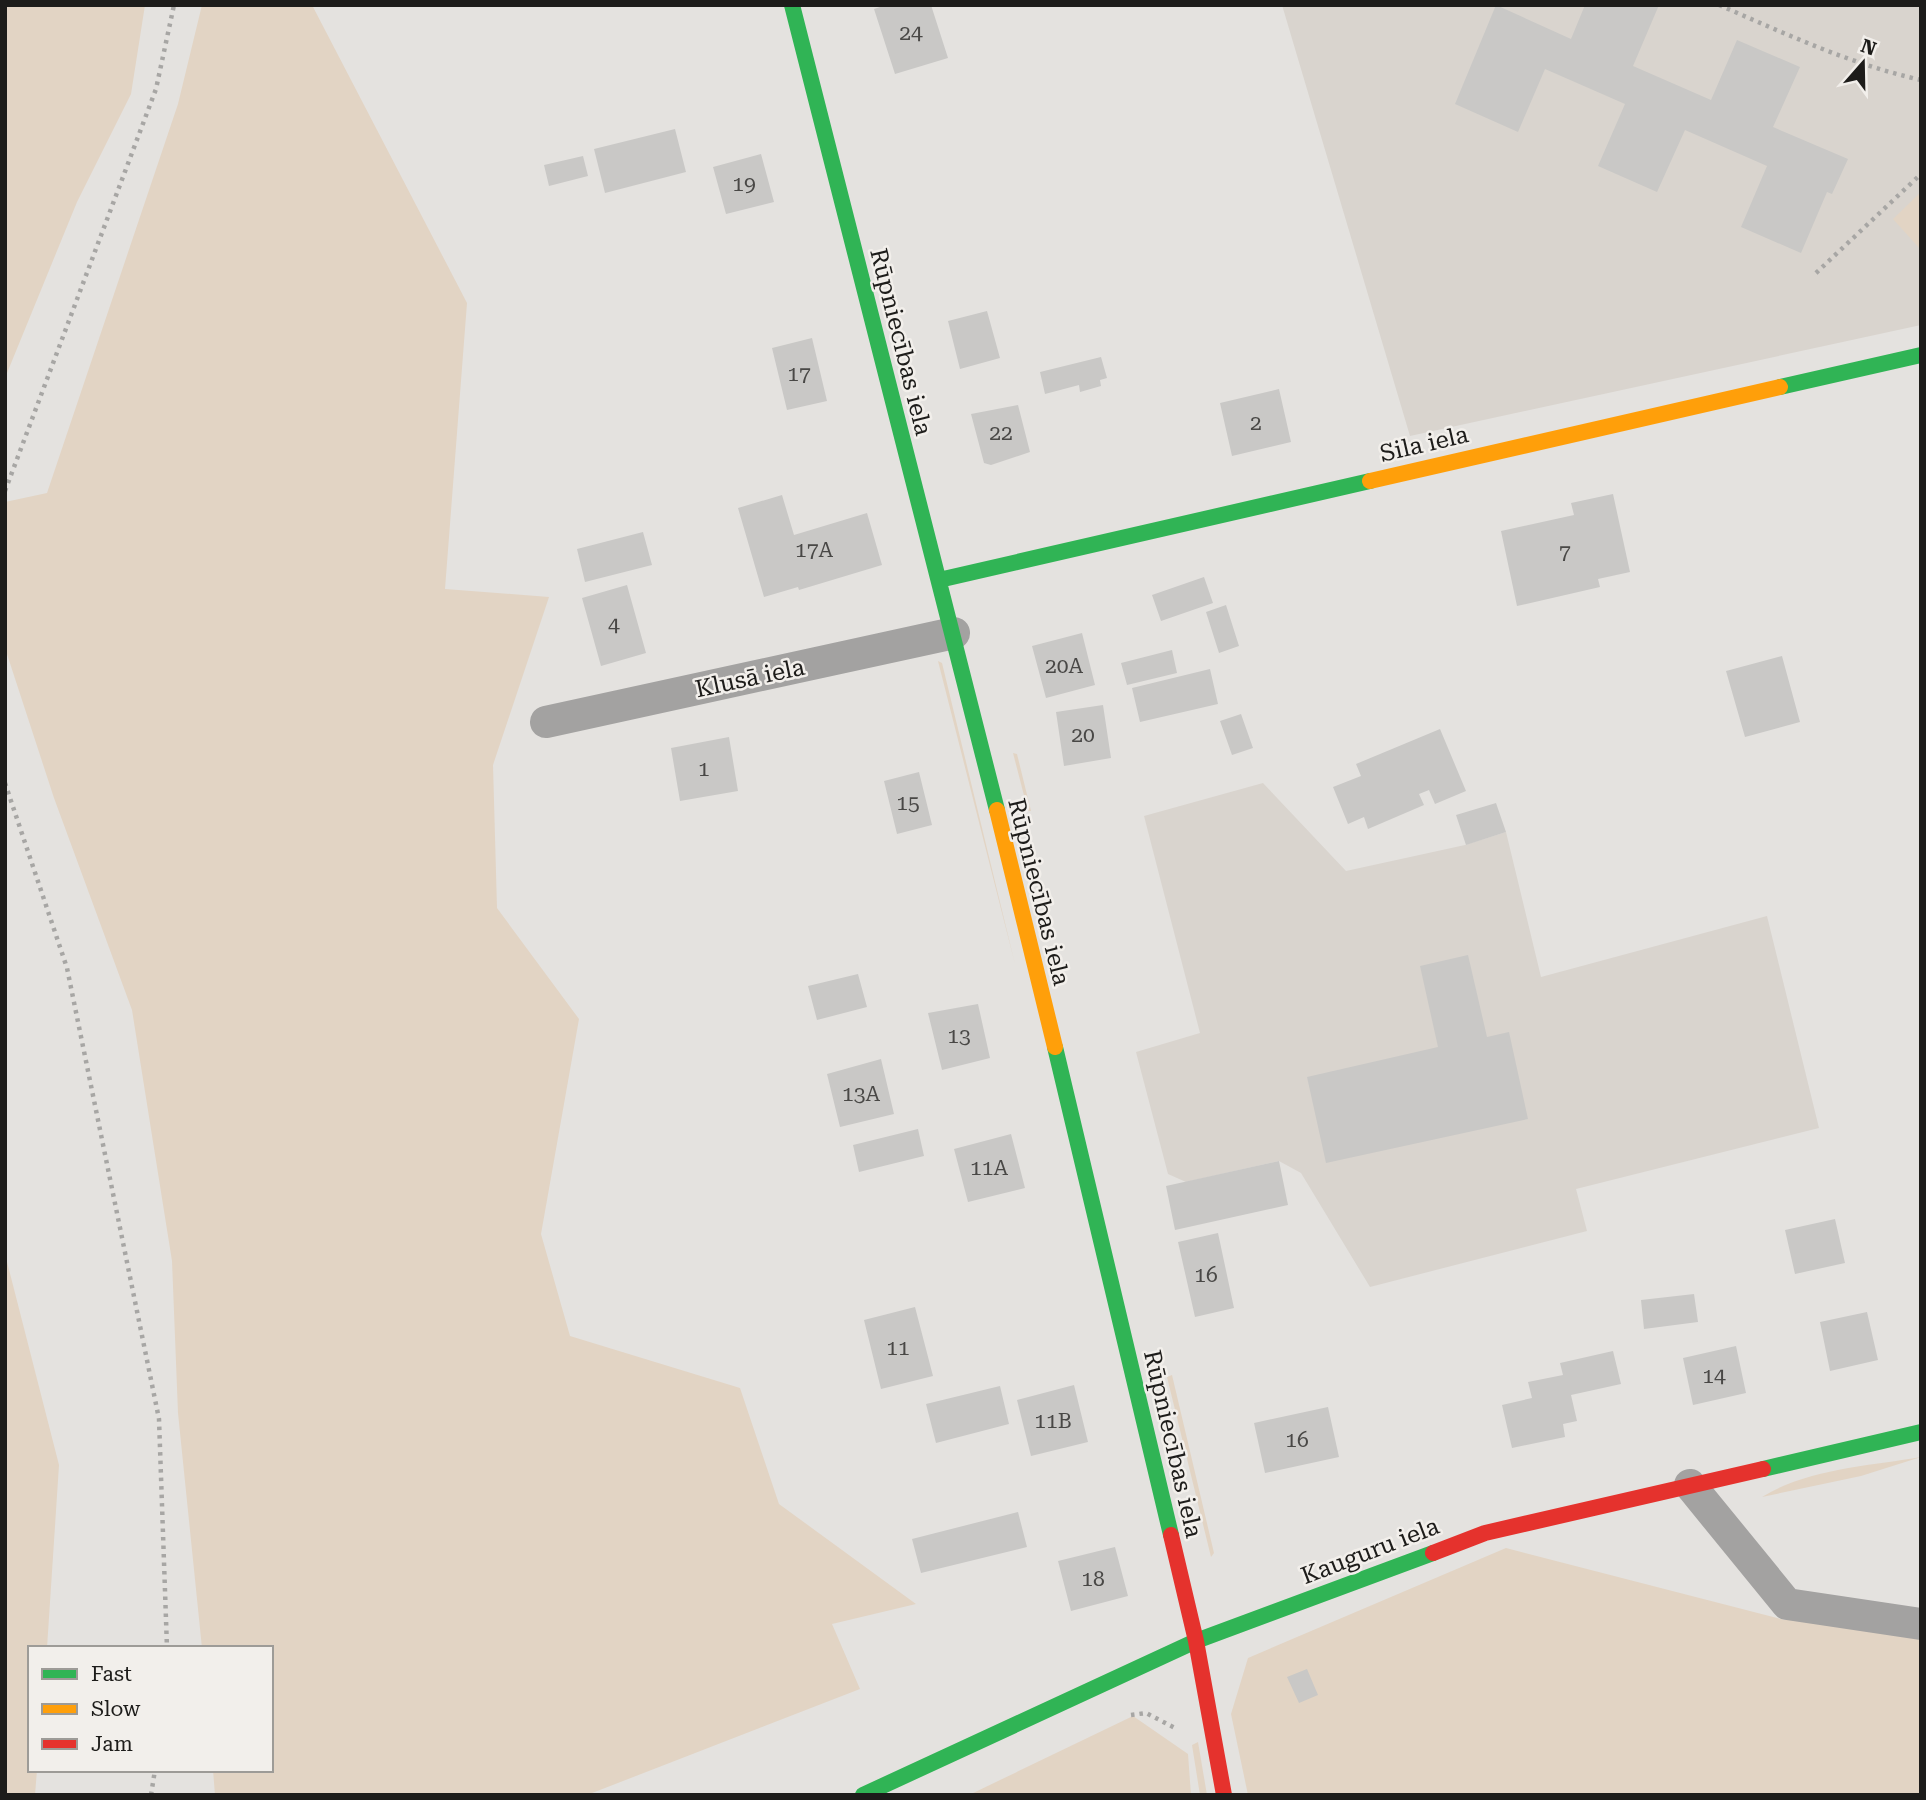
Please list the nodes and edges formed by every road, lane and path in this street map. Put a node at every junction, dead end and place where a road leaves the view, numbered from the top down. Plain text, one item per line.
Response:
1 (174, 5) edge
2 (792, 5) edge
3 (1720, 5) edge
4 (1921, 80) edge
5 (1921, 174) edge
6 (1816, 272) dead end
7 (1921, 355) edge
8 (5, 491) edge
9 (939, 580) junction
10 (954, 633) junction
11 (546, 722) dead end
12 (5, 783) edge
13 (1921, 1432) edge
14 (1690, 1485) junction
15 (1921, 1625) edge
16 (1196, 1641) junction
17 (167, 1646) edge
18 (155, 1772) edge
19 (151, 1795) edge
20 (863, 1795) edge
21 (1224, 1795) edge

1 - 8 path
2 - 9 street, Rūpniecības iela
3 - 4 path
5 - 6 path
7 - 9 street, Sila iela
9 - 10 street, Rūpniecības iela
10 - 11 street, Klusā iela
10 - 16 street, Rūpniecības iela
12 - 17 path
13 - 14 street, Kauguru iela
14 - 15 street
14 - 16 street, Kauguru iela
16 - 20 street, Kauguru iela
16 - 21 street, Rūpniecības iela
18 - 19 path

